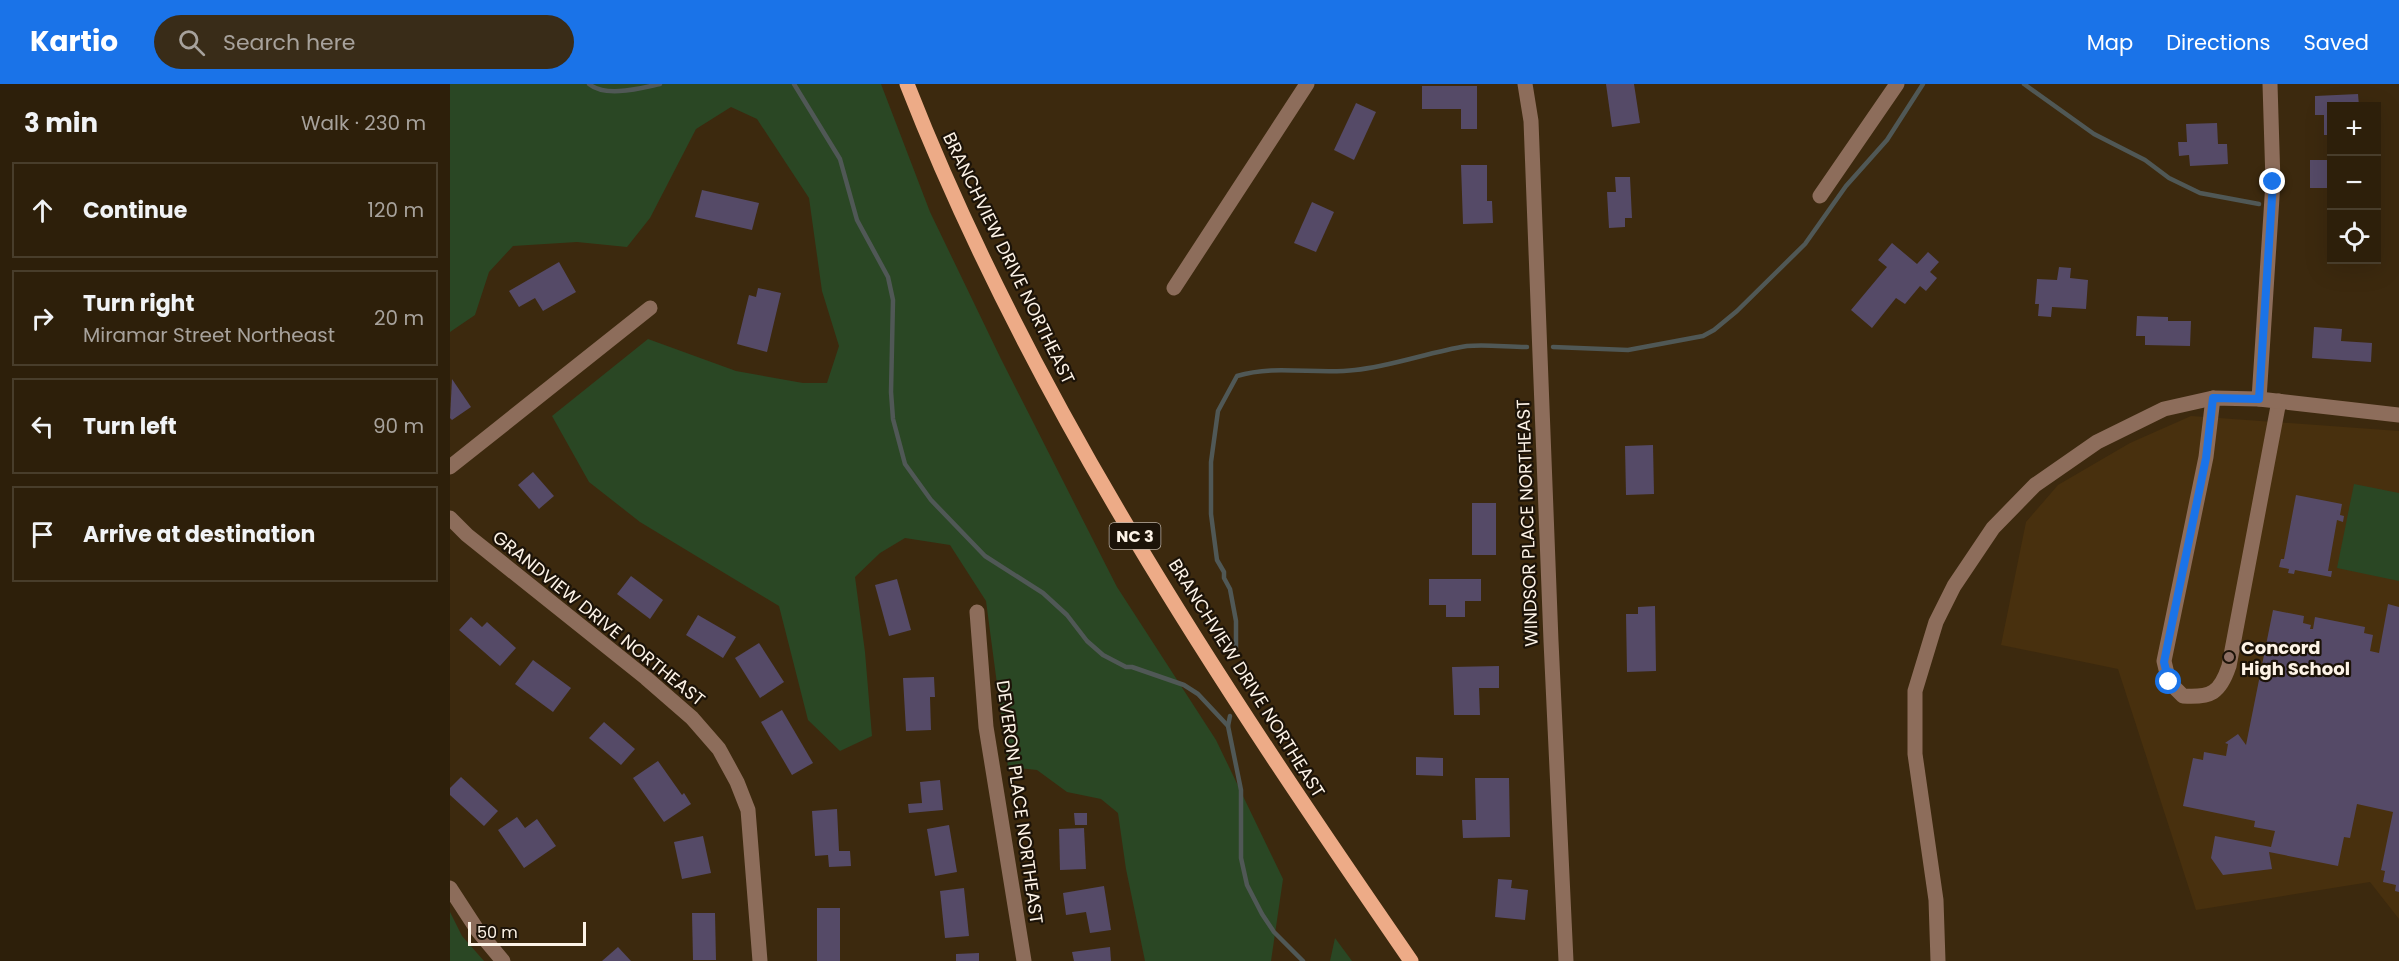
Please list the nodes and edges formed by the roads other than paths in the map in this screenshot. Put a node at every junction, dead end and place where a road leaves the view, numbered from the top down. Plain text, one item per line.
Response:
1 (907, 84) edge
2 (1307, 84) edge
3 (1525, 84) edge
4 (1897, 84) edge
5 (2270, 84) edge
6 (1820, 196) dead end
7 (1174, 288) dead end
8 (650, 308) dead end
9 (2213, 398) junction
10 (2259, 399) junction
11 (2279, 401) junction
12 (2399, 415) edge
13 (450, 467) edge
14 (450, 518) edge
15 (977, 612) dead end
16 (450, 888) edge
17 (503, 961) edge
18 (760, 961) edge
19 (1024, 961) edge
20 (1411, 961) edge
21 (1566, 961) edge
22 (1938, 961) edge

1 - 20 main road, BRANCHVIEW DRIVE NORTHEAST / NC 3
2 - 7 street
3 - 21 street, WINDSOR PLACE NORTHEAST
4 - 6 street
5 - 10 street
8 - 13 street
9 - 10 street
9 - 11 street
9 - 22 street
10 - 11 street
11 - 12 street
14 - 18 street, GRANDVIEW DRIVE NORTHEAST
15 - 19 street, DEVERON PLACE NORTHEAST
16 - 17 street

